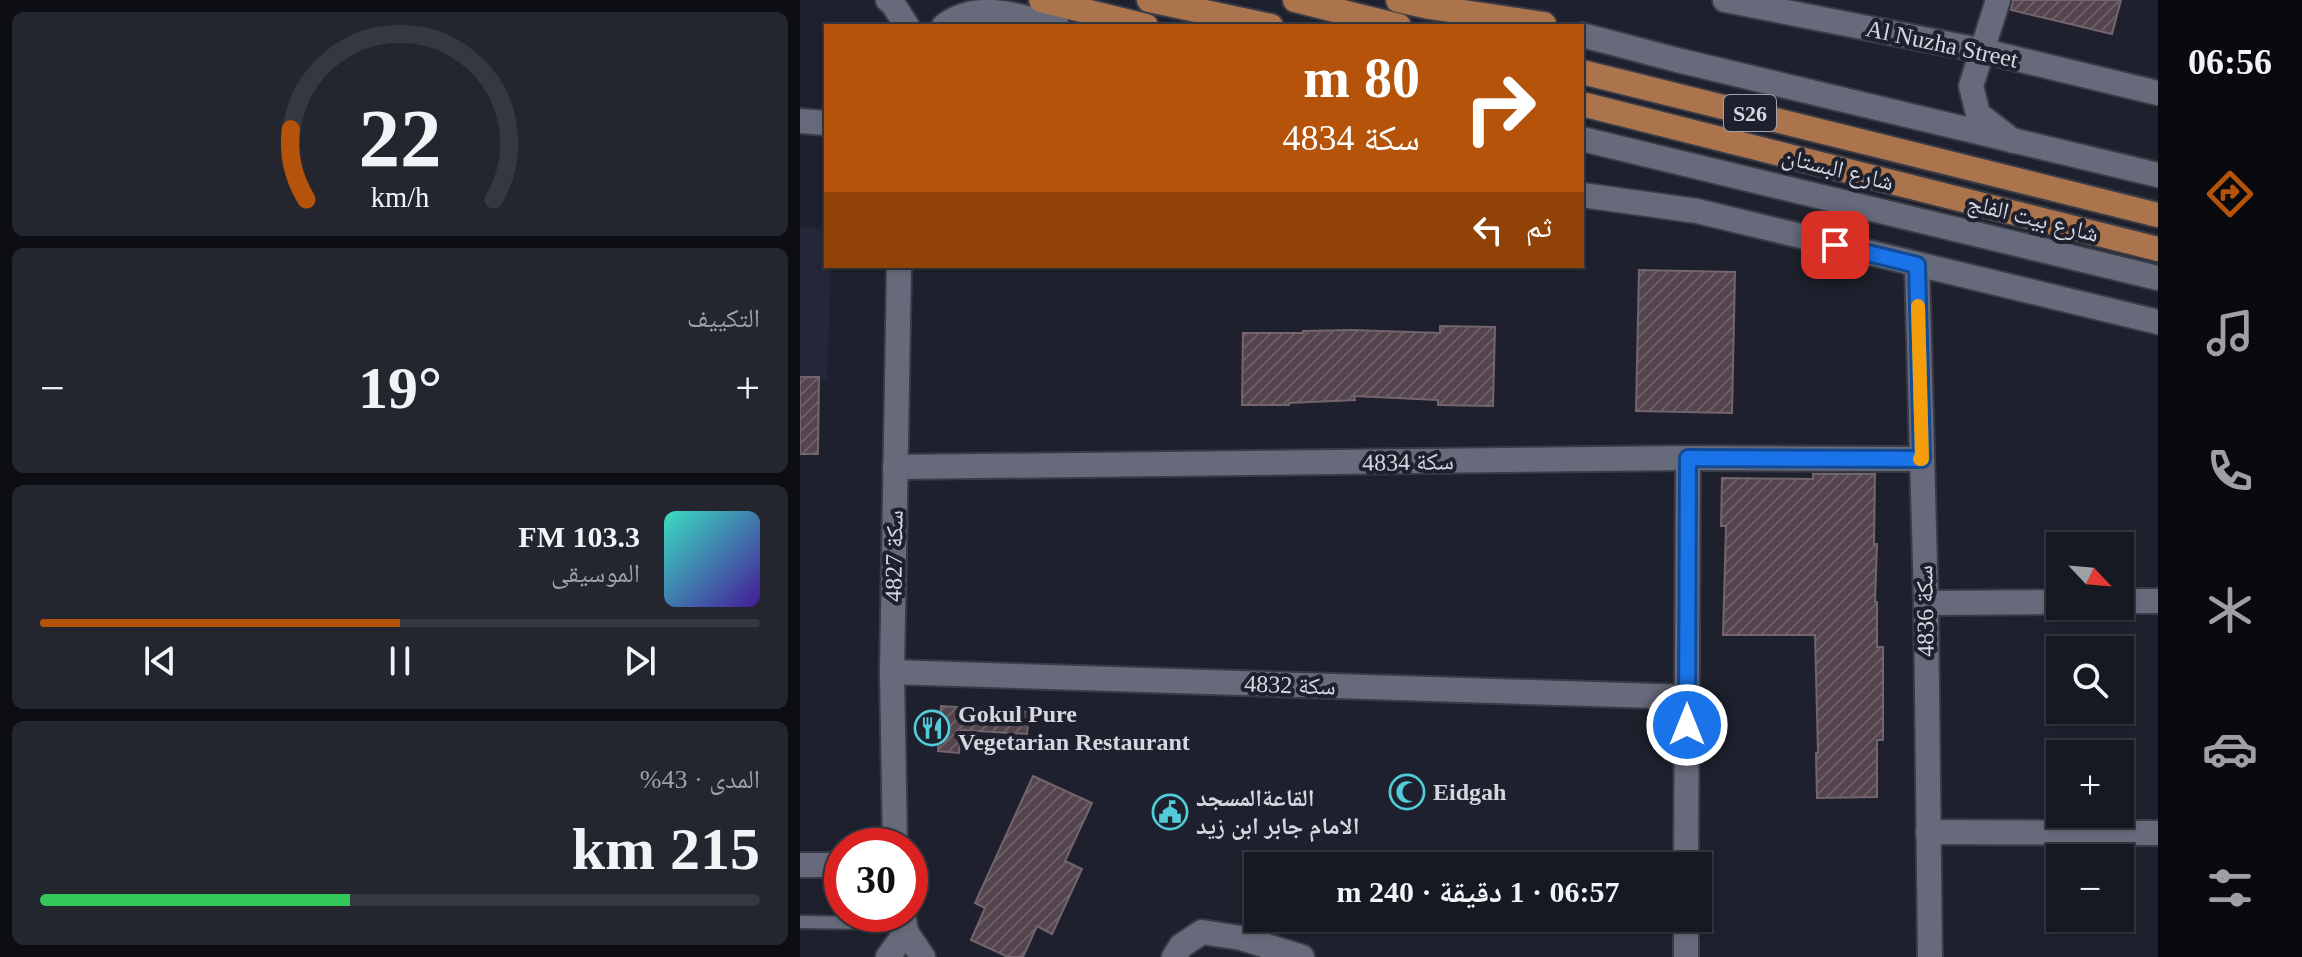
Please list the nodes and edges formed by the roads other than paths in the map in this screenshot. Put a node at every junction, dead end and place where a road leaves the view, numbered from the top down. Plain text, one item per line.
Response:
1 (888, 0) edge
2 (1041, 0) edge
3 (1149, 0) edge
4 (1295, 0) edge
5 (1398, 0) edge
6 (1467, 0) edge
7 (1725, 0) edge
8 (1998, 0) edge
9 (906, 24) edge
10 (947, 24) edge
11 (1048, 24) edge
12 (1138, 24) edge
13 (1262, 24) edge
14 (1391, 24) edge
15 (1540, 24) edge
16 (1544, 24) edge
17 (1584, 36) edge
18 (1984, 51) junction
19 (1584, 72) edge
20 (2158, 93) edge
21 (1584, 105) edge
22 (800, 121) edge
23 (824, 123) edge
24 (1584, 139) edge
25 (2013, 141) junction
26 (1917, 155) joint
27 (2158, 175) edge
28 (1908, 187) joint
29 (1584, 195) edge
30 (2158, 215) edge
31 (2158, 249) edge
32 (1917, 265) junction
33 (899, 268) edge
34 (2158, 278) edge
35 (2158, 322) edge
36 (1688, 458) junction
37 (1922, 459) junction
38 (895, 467) junction
39 (2134, 601) edge
40 (2158, 601) edge
41 (2046, 602) edge
42 (1926, 603) junction
43 (892, 672) junction
44 (1687, 697) junction
45 (895, 828) edge
46 (1928, 832) junction
47 (2158, 833) edge
48 (1686, 852) edge
49 (800, 865) edge
50 (824, 865) edge
51 (800, 922) edge
52 (824, 922) edge
53 (900, 932) edge
54 (910, 932) edge
55 (1686, 932) edge
56 (888, 957) edge
57 (923, 957) edge
58 (1174, 957) edge
59 (1302, 957) edge
60 (1686, 957) edge
61 (1930, 957) edge

1 - 9 street
2 - 12 main road
3 - 13 main road
4 - 14 main road
5 - 15 main road
6 - 16 street
7 - 18 street, Al Nuzha Street
8 - 18 street
10 - 11 street
17 - 25 street
18 - 20 street, Al Nuzha Street
18 - 25 street
19 - 26 main road, شارع البستان / S26
21 - 28 main road, شارع البستان / S26
22 - 23 street
24 - 34 street
25 - 27 street
26 - 30 main road, شارع بيت الفلج / S26
28 - 31 main road, شارع بيت الفلج / S26
29 - 32 street
32 - 35 street
32 - 37 street, سكة 4836
33 - 38 street, سكة 4827
36 - 37 street, سكة 4834
36 - 38 street, سكة 4834
36 - 44 street
37 - 42 street, سكة 4836
38 - 43 street, سكة 4827
39 - 40 street
41 - 42 street
42 - 46 street, سكة 4836
43 - 44 street, سكة 4832
43 - 45 street, سكة 4827
44 - 48 street
46 - 47 street
46 - 61 street, سكة 4836
49 - 50 street
51 - 52 lane
53 - 56 street
54 - 57 street
55 - 60 street
58 - 59 street

